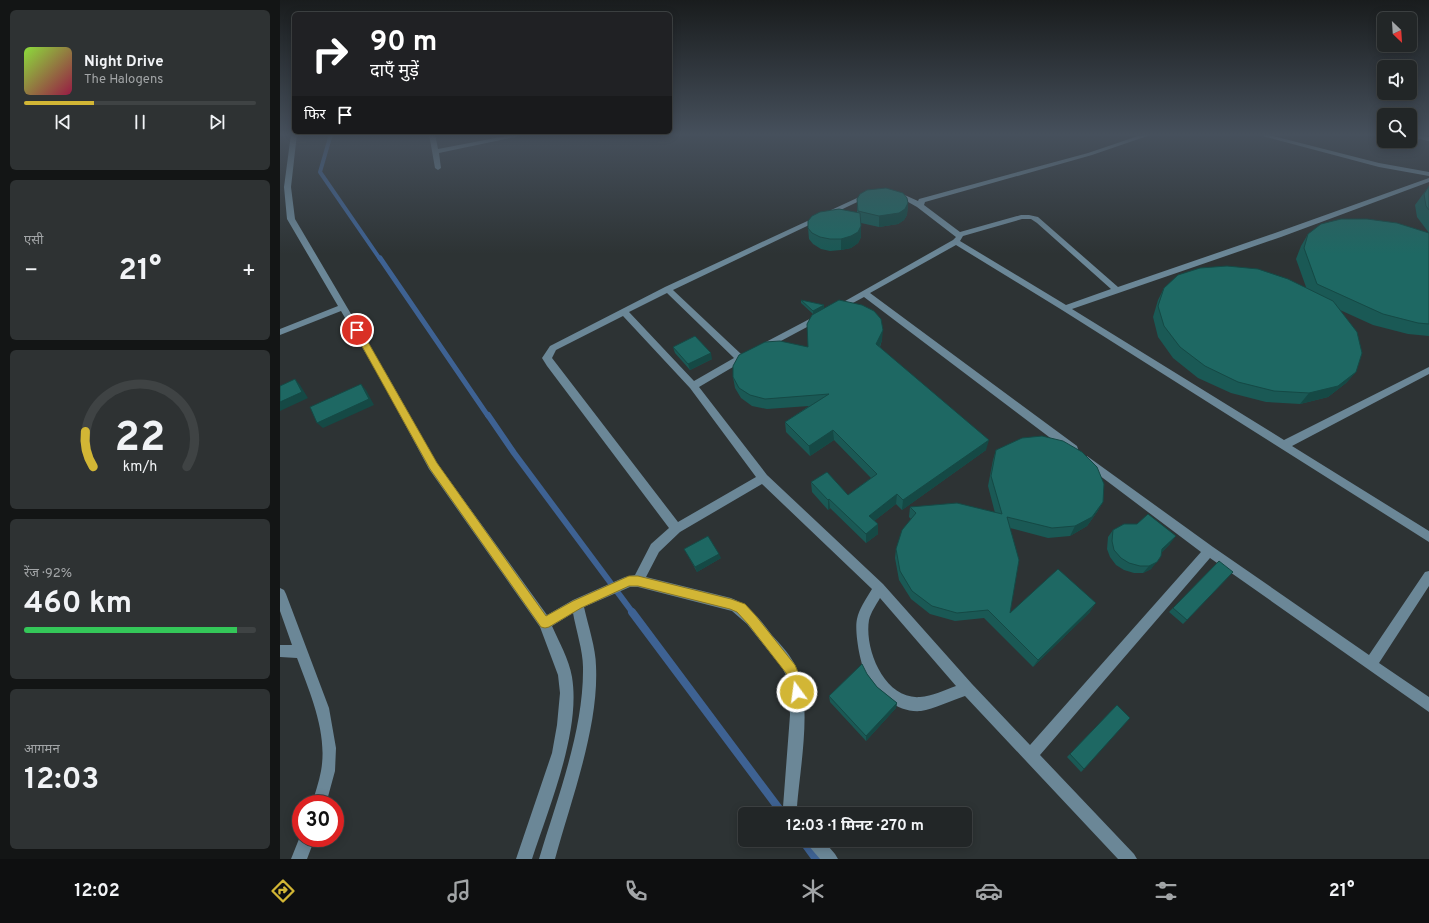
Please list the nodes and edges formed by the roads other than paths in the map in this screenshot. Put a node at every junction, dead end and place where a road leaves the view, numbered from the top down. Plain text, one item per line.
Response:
1 (288, 174) edge
2 (1017, 174) edge
3 (1429, 180) edge
4 (920, 204) junction
5 (957, 239) junction
6 (668, 289) junction
7 (1117, 290) junction
8 (864, 293) junction
9 (343, 307) junction
10 (1065, 308) junction
11 (623, 311) junction
12 (280, 332) edge
13 (740, 359) junction
14 (1429, 370) edge
15 (693, 386) junction
16 (1284, 445) junction
17 (763, 478) junction
18 (676, 529) junction
19 (1429, 537) edge
20 (1209, 551) junction
21 (1429, 576) edge
22 (638, 581) junction
23 (879, 588) junction
24 (280, 594) edge
25 (577, 604) junction
26 (545, 623) junction
27 (280, 651) edge
28 (301, 652) junction
29 (1371, 664) junction
30 (967, 689) junction
31 (1429, 705) edge
32 (1030, 755) junction
33 (321, 795) edge
34 (790, 807) edge
35 (304, 847) edge
36 (819, 847) edge
37 (299, 859) edge
38 (524, 859) edge
39 (547, 859) edge
40 (830, 859) edge
41 (1129, 859) edge

1 - 9 street
2 - 4 street
3 - 7 street
4 - 5 street
4 - 6 street
5 - 7 street
5 - 8 street
5 - 10 street
6 - 11 street
6 - 13 street
7 - 10 street
8 - 13 street
8 - 20 street
9 - 12 street
9 - 26 street
10 - 16 street
11 - 15 street
11 - 18 street
13 - 15 street
14 - 16 street
15 - 17 street
16 - 19 street
17 - 18 street
17 - 23 street
18 - 22 street
20 - 29 street
20 - 32 street
21 - 29 street
22 - 25 street
22 - 34 street
23 - 30 street
23 - 30 street
24 - 28 street
25 - 26 street
25 - 39 street
26 - 38 street
27 - 28 street
28 - 33 street
29 - 31 street
30 - 32 street
32 - 41 street
35 - 37 street
36 - 40 street

